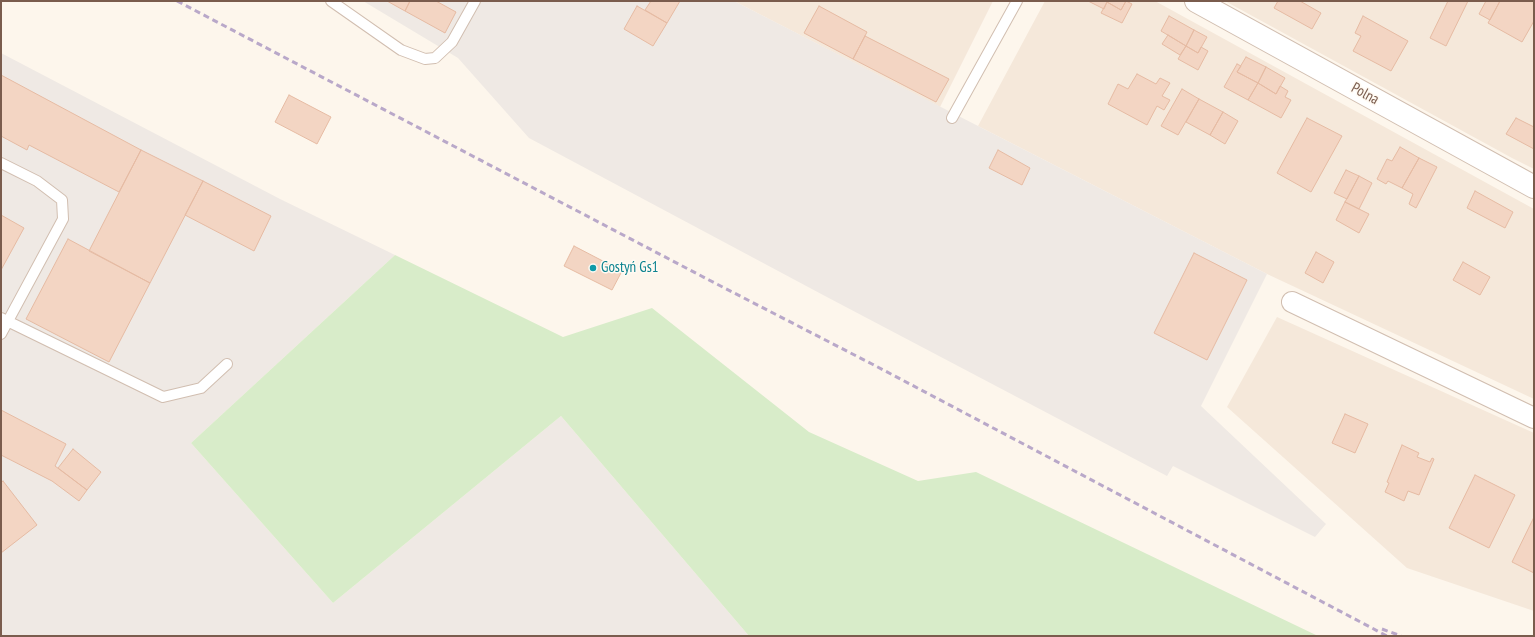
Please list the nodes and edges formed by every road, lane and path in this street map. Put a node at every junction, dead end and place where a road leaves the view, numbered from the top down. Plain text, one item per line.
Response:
1 (330, 1) edge
2 (475, 1) edge
3 (1017, 1) edge
4 (1196, 1) edge
5 (952, 118) dead end
6 (1, 163) edge
7 (1534, 187) edge
8 (1292, 302) dead end
9 (4, 320) edge
10 (1, 334) edge
11 (227, 364) dead end
12 (1534, 418) edge

1 - 2 lane
3 - 5 lane
4 - 7 street, Polna
6 - 9 lane
8 - 12 street
9 - 10 lane
9 - 11 lane

